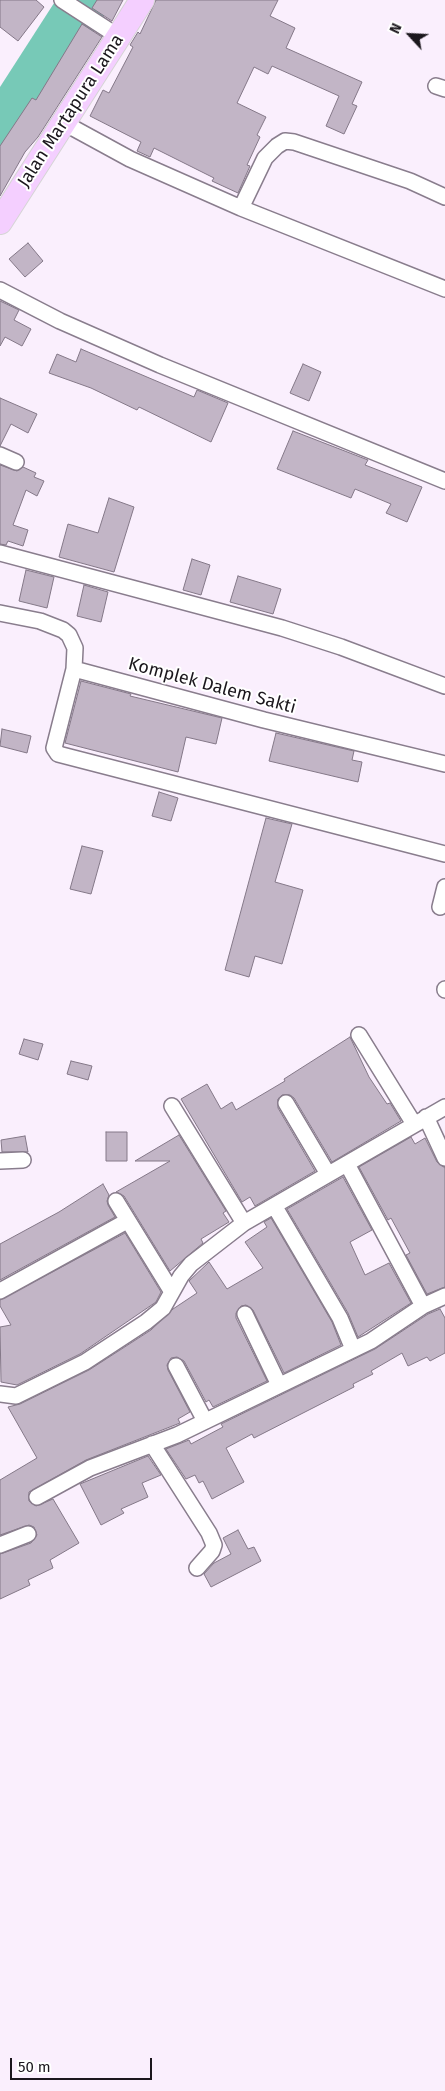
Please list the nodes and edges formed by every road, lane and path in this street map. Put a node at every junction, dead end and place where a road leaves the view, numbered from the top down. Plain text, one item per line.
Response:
1 (62, 0) edge
2 (142, 0) edge
3 (110, 32) junction
4 (64, 123) junction
5 (445, 197) edge
6 (241, 208) junction
7 (0, 222) edge
8 (445, 289) edge
9 (0, 290) edge
10 (0, 455) edge
11 (16, 462) dead end
12 (445, 481) edge
13 (0, 553) edge
14 (0, 613) edge
15 (74, 669) junction
16 (445, 686) edge
17 (445, 764) edge
18 (445, 854) edge
19 (445, 887) edge
20 (440, 907) dead end
21 (359, 1035) dead end
22 (286, 1103) dead end
23 (172, 1106) dead end
24 (445, 1107) edge
25 (420, 1120) junction
26 (445, 1158) edge
27 (23, 1160) dead end
28 (0, 1161) edge
29 (347, 1164) junction
30 (328, 1174) junction
31 (116, 1201) dead end
32 (275, 1207) junction
33 (127, 1221) junction
34 (244, 1223) junction
35 (0, 1291) edge
36 (172, 1292) junction
37 (445, 1296) edge
38 (423, 1306) junction
39 (245, 1314) dead end
40 (353, 1350) junction
41 (176, 1366) dead end
42 (279, 1386) junction
43 (0, 1394) edge
44 (205, 1422) junction
45 (152, 1444) junction
46 (37, 1497) dead end
47 (28, 1534) dead end
48 (0, 1545) edge
49 (197, 1568) dead end

1 - 3 street
2 - 3 main road, Jalan Martapura Lama
3 - 4 main road, Jalan Martapura Lama
4 - 6 street
4 - 7 main road, Jalan Martapura Lama
5 - 6 street
6 - 8 street
9 - 12 street
10 - 11 street
13 - 16 street
14 - 15 street
15 - 17 street, Komplek Dalem Sakti
15 - 18 street
19 - 20 street
21 - 25 street
22 - 30 street
23 - 34 street
24 - 25 street
25 - 26 street
25 - 29 street
27 - 28 street
29 - 30 street
29 - 38 street
30 - 32 street
31 - 33 street
32 - 34 street
32 - 40 street
33 - 35 street
33 - 36 street
34 - 36 street
36 - 43 street
37 - 38 street
38 - 40 street
39 - 42 street
40 - 42 street
41 - 44 street
42 - 44 street
44 - 45 street
45 - 46 street
45 - 49 street
47 - 48 street

